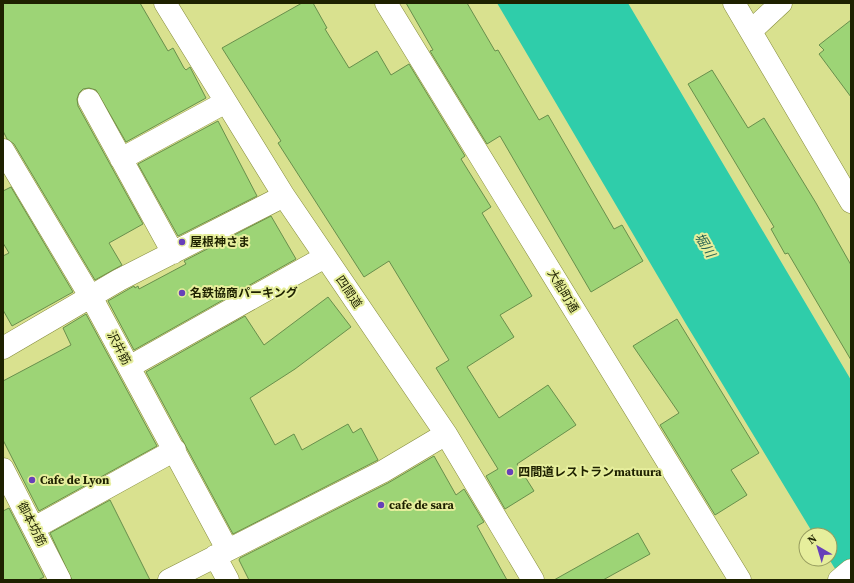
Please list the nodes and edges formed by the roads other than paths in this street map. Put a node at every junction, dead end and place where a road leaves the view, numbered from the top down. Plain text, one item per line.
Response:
1 (165, 3) edge
2 (386, 3) edge
3 (734, 3) edge
4 (781, 3) edge
5 (751, 31) junction
6 (89, 100) dead end
7 (226, 102) junction
8 (3, 150) edge
9 (121, 158) junction
10 (10, 179) edge
11 (284, 196) junction
12 (851, 202) edge
13 (173, 253) junction
14 (326, 257) junction
15 (90, 297) junction
16 (3, 348) edge
17 (129, 367) junction
18 (446, 434) junction
19 (174, 450) junction
20 (3, 469) edge
21 (34, 528) junction
22 (221, 553) junction
23 (851, 570) edge
24 (60, 580) edge
25 (169, 580) edge
26 (228, 580) edge
27 (533, 580) edge
28 (740, 580) edge
29 (839, 580) edge

1 - 7 street, 四間道
2 - 28 street, 大船町通
3 - 5 street
4 - 5 street
5 - 12 street
6 - 9 street
7 - 9 street
7 - 11 street, 四間道
8 - 10 street, 沢井筋
9 - 13 street
10 - 15 street, 沢井筋
11 - 13 street
11 - 14 street, 四間道
13 - 15 street
14 - 17 street
14 - 18 street, 四間道
15 - 16 street
15 - 17 street, 沢井筋
17 - 19 street, 沢井筋
18 - 22 street
18 - 27 street, 四間道
19 - 21 street
19 - 22 street, 沢井筋
20 - 21 street, 御本坊筋
21 - 24 street, 御本坊筋
22 - 25 street
22 - 26 street, 沢井筋
23 - 29 street

